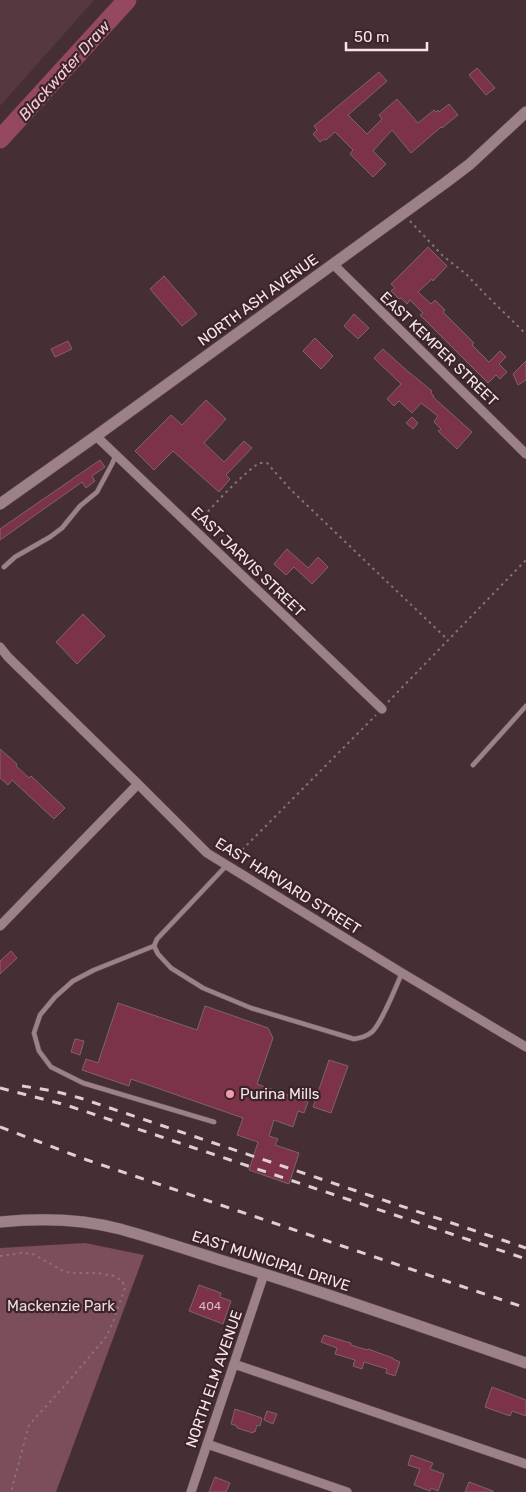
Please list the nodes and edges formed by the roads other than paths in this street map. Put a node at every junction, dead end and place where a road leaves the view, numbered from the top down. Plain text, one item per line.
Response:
1 (526, 112) edge
2 (333, 264) junction
3 (96, 436) junction
4 (526, 454) edge
5 (116, 455) junction
6 (0, 504) edge
7 (4, 567) dead end
8 (0, 647) edge
9 (526, 706) edge
10 (382, 709) dead end
11 (473, 765) dead end
12 (138, 784) junction
13 (226, 866) junction
14 (0, 926) edge
15 (154, 946) junction
16 (402, 973) junction
17 (526, 1047) edge
18 (214, 1122) dead end
19 (0, 1222) edge
20 (264, 1274) junction
21 (526, 1363) edge
22 (234, 1364) junction
23 (207, 1444) junction
24 (526, 1464) edge
25 (191, 1492) edge
26 (348, 1492) edge

1 - 2 street, NORTH ASH AVENUE
2 - 3 street, NORTH ASH AVENUE
2 - 4 street, EAST KEMPER STREET
3 - 5 street, EAST JARVIS STREET
3 - 6 street, NORTH ASH AVENUE
5 - 7 lane
5 - 10 street, EAST JARVIS STREET
8 - 12 street, EAST HARVARD STREET
9 - 11 lane
12 - 13 street, EAST HARVARD STREET
12 - 14 street
13 - 15 lane
13 - 16 street, EAST HARVARD STREET
15 - 16 lane
15 - 18 lane
16 - 17 street, EAST HARVARD STREET
19 - 20 street, EAST MUNICIPAL DRIVE
20 - 21 street, EAST MUNICIPAL DRIVE
20 - 22 street, NORTH ELM AVENUE
22 - 23 street, NORTH ELM AVENUE
22 - 24 street
23 - 25 street, NORTH ELM AVENUE
23 - 26 street

